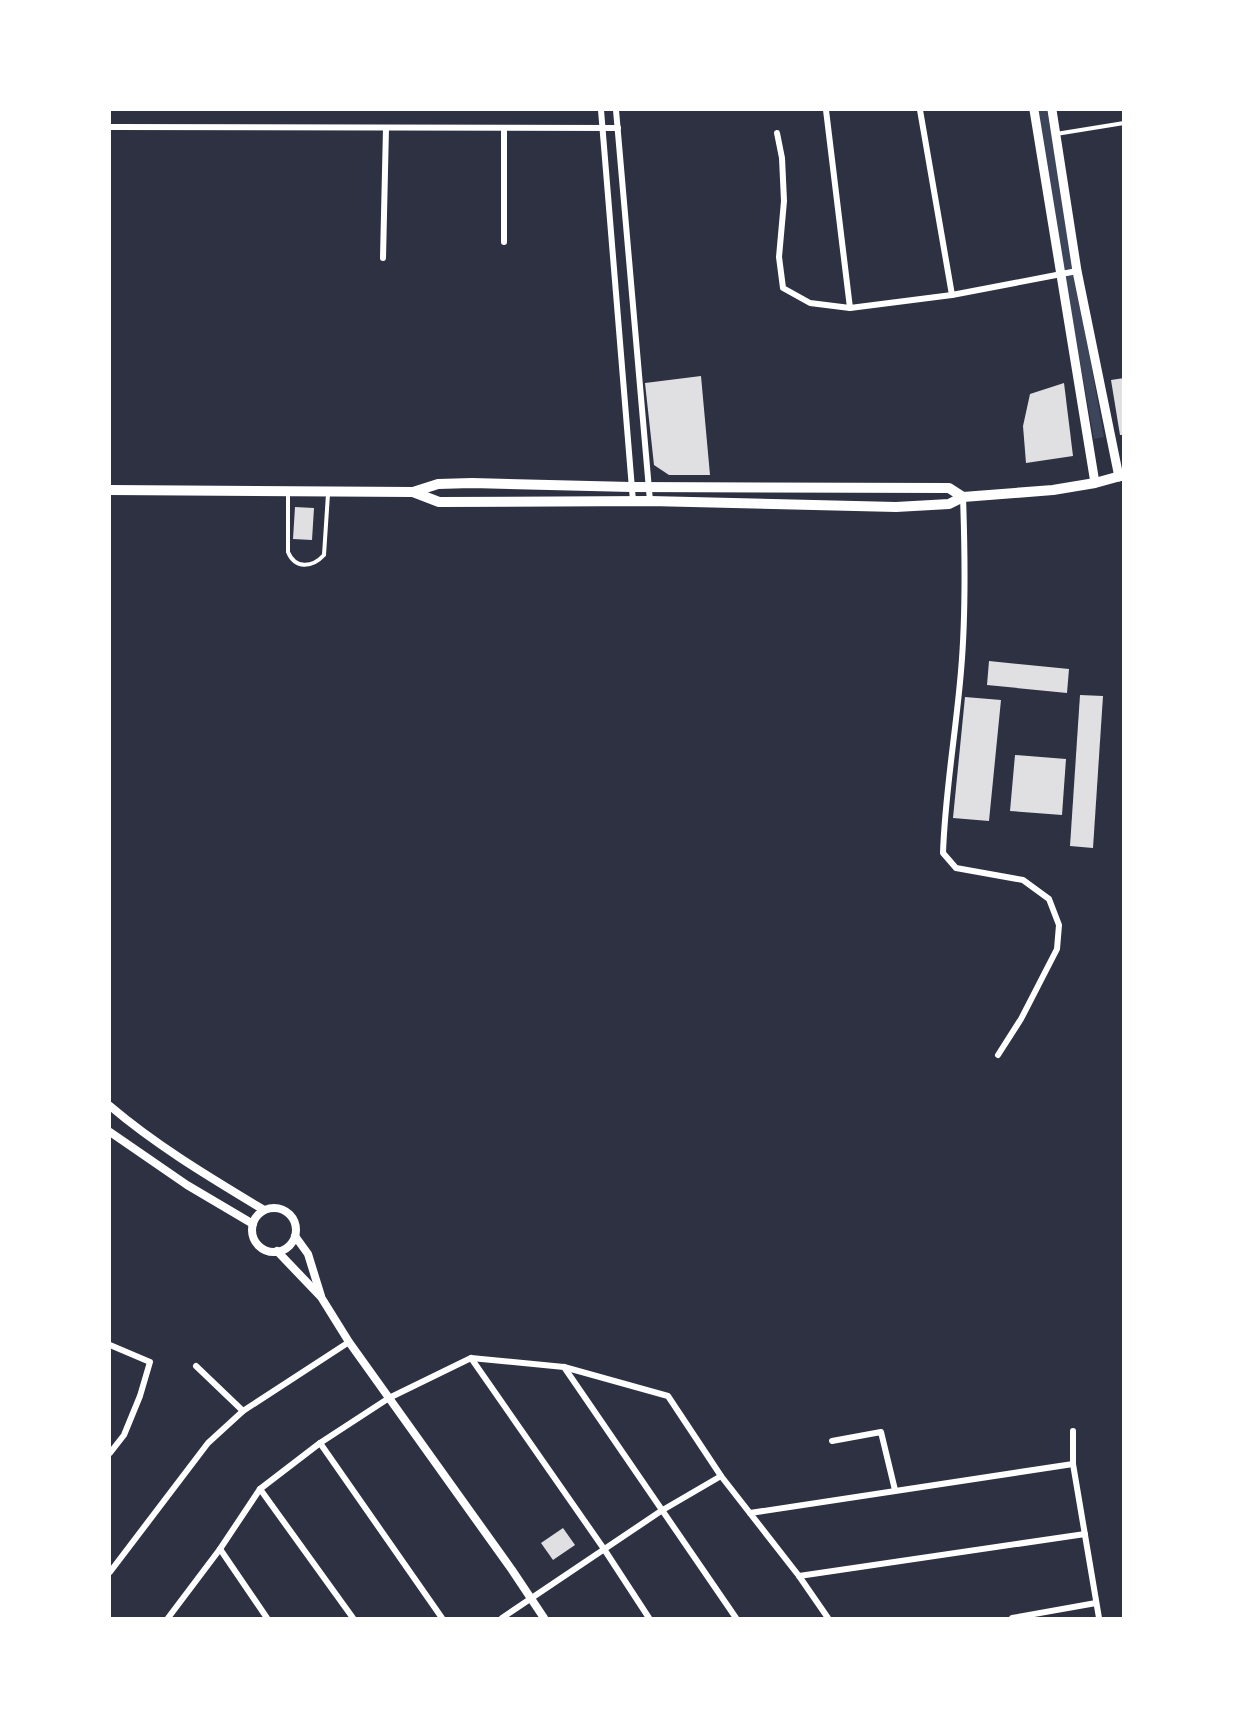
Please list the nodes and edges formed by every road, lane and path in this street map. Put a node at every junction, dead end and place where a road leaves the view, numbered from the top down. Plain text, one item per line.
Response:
1 (601, 110) edge
2 (616, 110) edge
3 (826, 110) edge
4 (920, 110) edge
5 (1034, 110) edge
6 (1052, 110) edge
7 (1124, 123) edge
8 (110, 127) edge
9 (386, 128) junction
10 (603, 128) junction
11 (618, 128) junction
12 (504, 129) junction
13 (777, 133) dead end
14 (1056, 134) junction
15 (504, 242) dead end
16 (383, 258) dead end
17 (1077, 271) junction
18 (1060, 275) junction
19 (952, 295) junction
20 (850, 308) junction
21 (1121, 476) edge
22 (1095, 483) junction
23 (648, 486) junction
24 (631, 487) junction
25 (110, 490) edge
26 (288, 492) junction
27 (328, 492) junction
28 (413, 492) junction
29 (963, 497) junction
30 (633, 501) junction
31 (650, 501) junction
32 (998, 1055) dead end
33 (110, 1106) edge
34 (110, 1132) edge
35 (264, 1210) junction
36 (253, 1224) junction
37 (295, 1236) junction
38 (277, 1251) junction
39 (321, 1297) junction
40 (350, 1342) junction
41 (110, 1345) edge
42 (471, 1358) junction
43 (196, 1366) dead end
44 (564, 1367) junction
45 (389, 1398) junction
46 (243, 1411) junction
47 (1073, 1431) dead end
48 (832, 1441) dead end
49 (320, 1443) junction
50 (110, 1453) edge
51 (1073, 1464) junction
52 (721, 1476) junction
53 (260, 1489) junction
54 (895, 1490) junction
55 (661, 1511) junction
56 (750, 1512) junction
57 (1085, 1534) junction
58 (220, 1549) junction
59 (604, 1549) junction
60 (110, 1572) edge
61 (799, 1576) junction
62 (531, 1599) junction
63 (1096, 1603) junction
64 (168, 1618) edge
65 (267, 1618) edge
66 (353, 1618) edge
67 (442, 1618) edge
68 (502, 1618) edge
69 (544, 1618) edge
70 (649, 1618) edge
71 (736, 1618) edge
72 (828, 1618) edge
73 (1012, 1618) edge
74 (1099, 1618) edge

1 - 10 street
2 - 11 street
3 - 20 street
4 - 19 street
5 - 18 main road
6 - 14 main road
7 - 14 lane
8 - 9 street
9 - 12 street
9 - 16 street
10 - 11 street
10 - 12 street
10 - 24 street
11 - 23 street
12 - 15 street
13 - 20 street
14 - 17 main road
17 - 18 street
17 - 21 main road
18 - 19 street
18 - 22 main road
19 - 20 street
21 - 22 main road
22 - 29 main road
23 - 24 main road
23 - 29 main road
23 - 31 street
24 - 28 main road
24 - 30 street
25 - 26 main road
26 - 27 main road
26 - 27 lane
27 - 28 main road
28 - 30 main road
29 - 31 main road
29 - 32 street
30 - 31 main road
33 - 35 street
34 - 36 street
35 - 36 street
35 - 37 street
36 - 38 street
37 - 38 street
37 - 39 street
38 - 39 street
39 - 40 street
40 - 45 street
40 - 46 street
41 - 50 street
42 - 44 street
42 - 45 street
42 - 59 street
43 - 46 street
44 - 52 street
44 - 55 street
45 - 49 street
45 - 62 street
46 - 60 street
47 - 51 street
48 - 54 street
49 - 53 street
49 - 67 street
51 - 54 street
51 - 57 street
52 - 55 street
52 - 56 street
53 - 58 street
53 - 66 street
54 - 56 street
55 - 59 street
55 - 71 street
56 - 61 street
57 - 61 street
57 - 63 street
58 - 64 street
58 - 65 street
59 - 62 street
59 - 70 street
61 - 72 street
62 - 68 street
62 - 69 street
63 - 73 street
63 - 74 street

